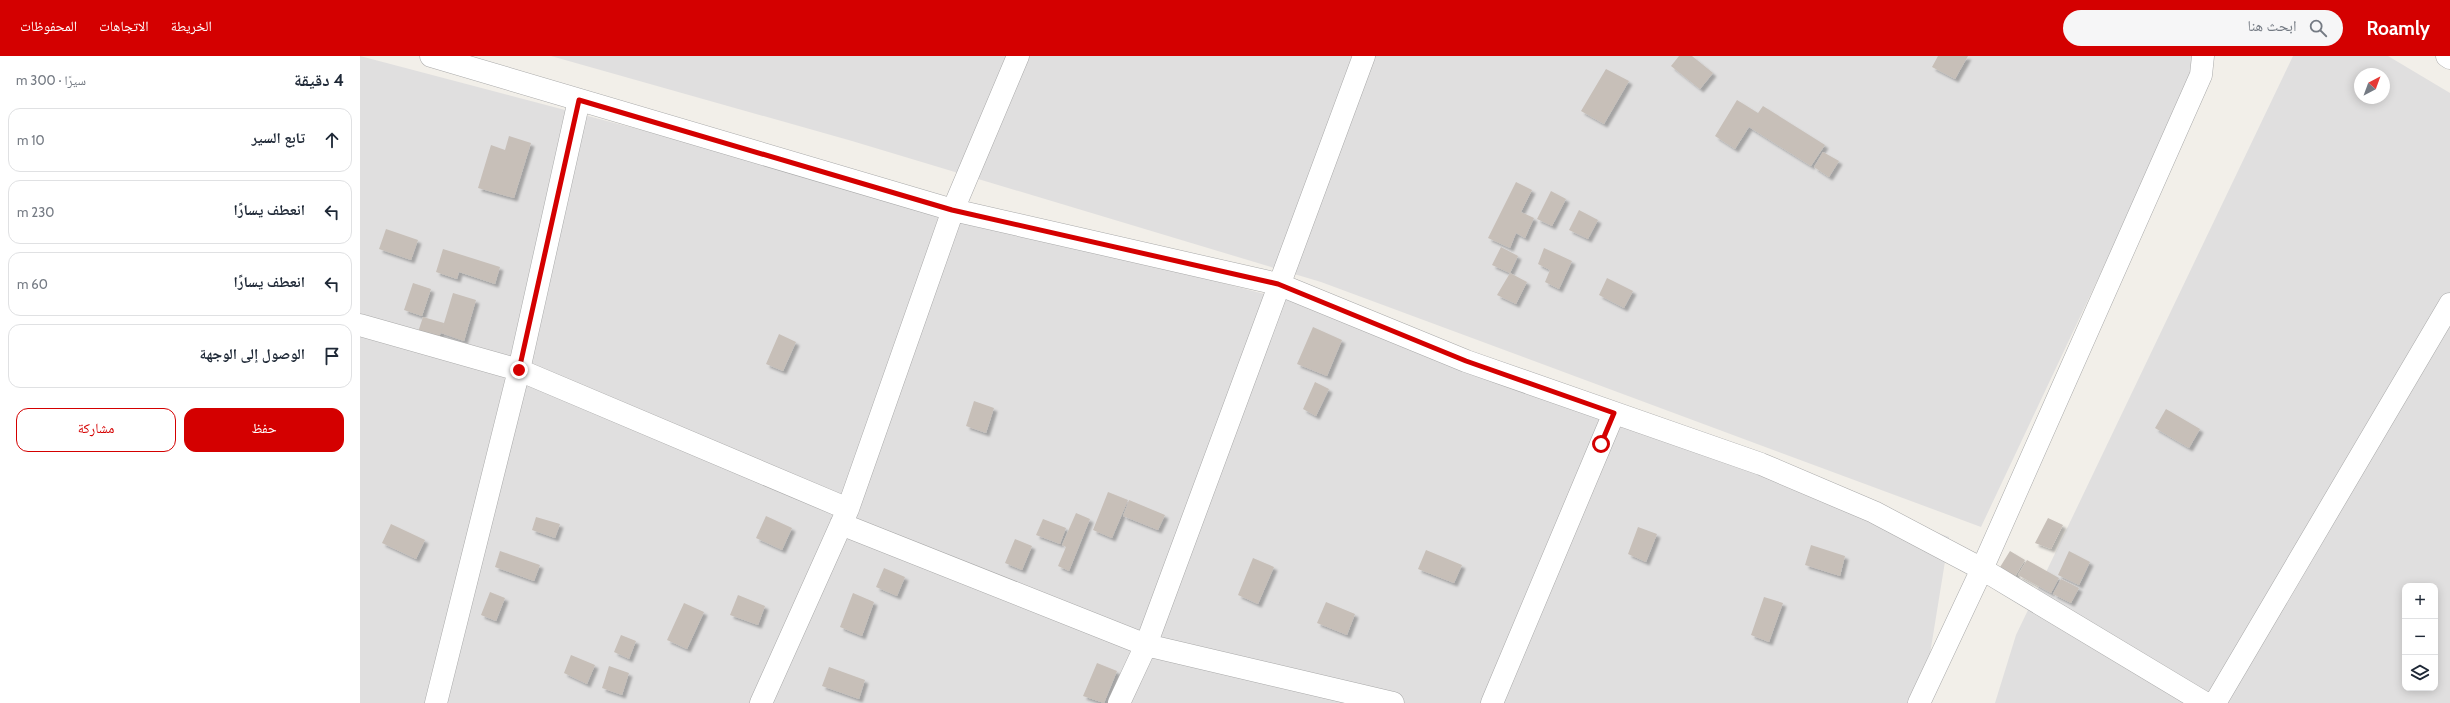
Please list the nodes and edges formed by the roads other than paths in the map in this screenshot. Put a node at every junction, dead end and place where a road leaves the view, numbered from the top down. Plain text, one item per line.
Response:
1 (431, 56) edge
2 (1018, 56) edge
3 (1364, 56) edge
4 (2203, 56) edge
5 (2447, 56) edge
6 (2450, 58) edge
7 (579, 100) junction
8 (952, 210) junction
9 (1278, 284) junction
10 (2450, 304) edge
11 (360, 325) edge
12 (519, 370) junction
13 (1614, 413) junction
14 (845, 516) junction
15 (1982, 569) junction
16 (1146, 645) junction
17 (436, 703) edge
18 (761, 703) edge
19 (1119, 703) edge
20 (1393, 703) edge
21 (1492, 703) edge
22 (1919, 703) edge
23 (2204, 703) edge
24 (2215, 703) edge

1 - 7 street
2 - 8 street
3 - 9 street
4 - 15 street
5 - 6 street
7 - 8 street
7 - 12 street
8 - 9 street
8 - 14 street
9 - 13 street
9 - 16 street
10 - 24 street
11 - 12 street
12 - 14 street
12 - 17 street
13 - 15 street
13 - 21 street
14 - 16 street
14 - 18 street
15 - 22 street
15 - 23 street
16 - 19 street
16 - 20 street

